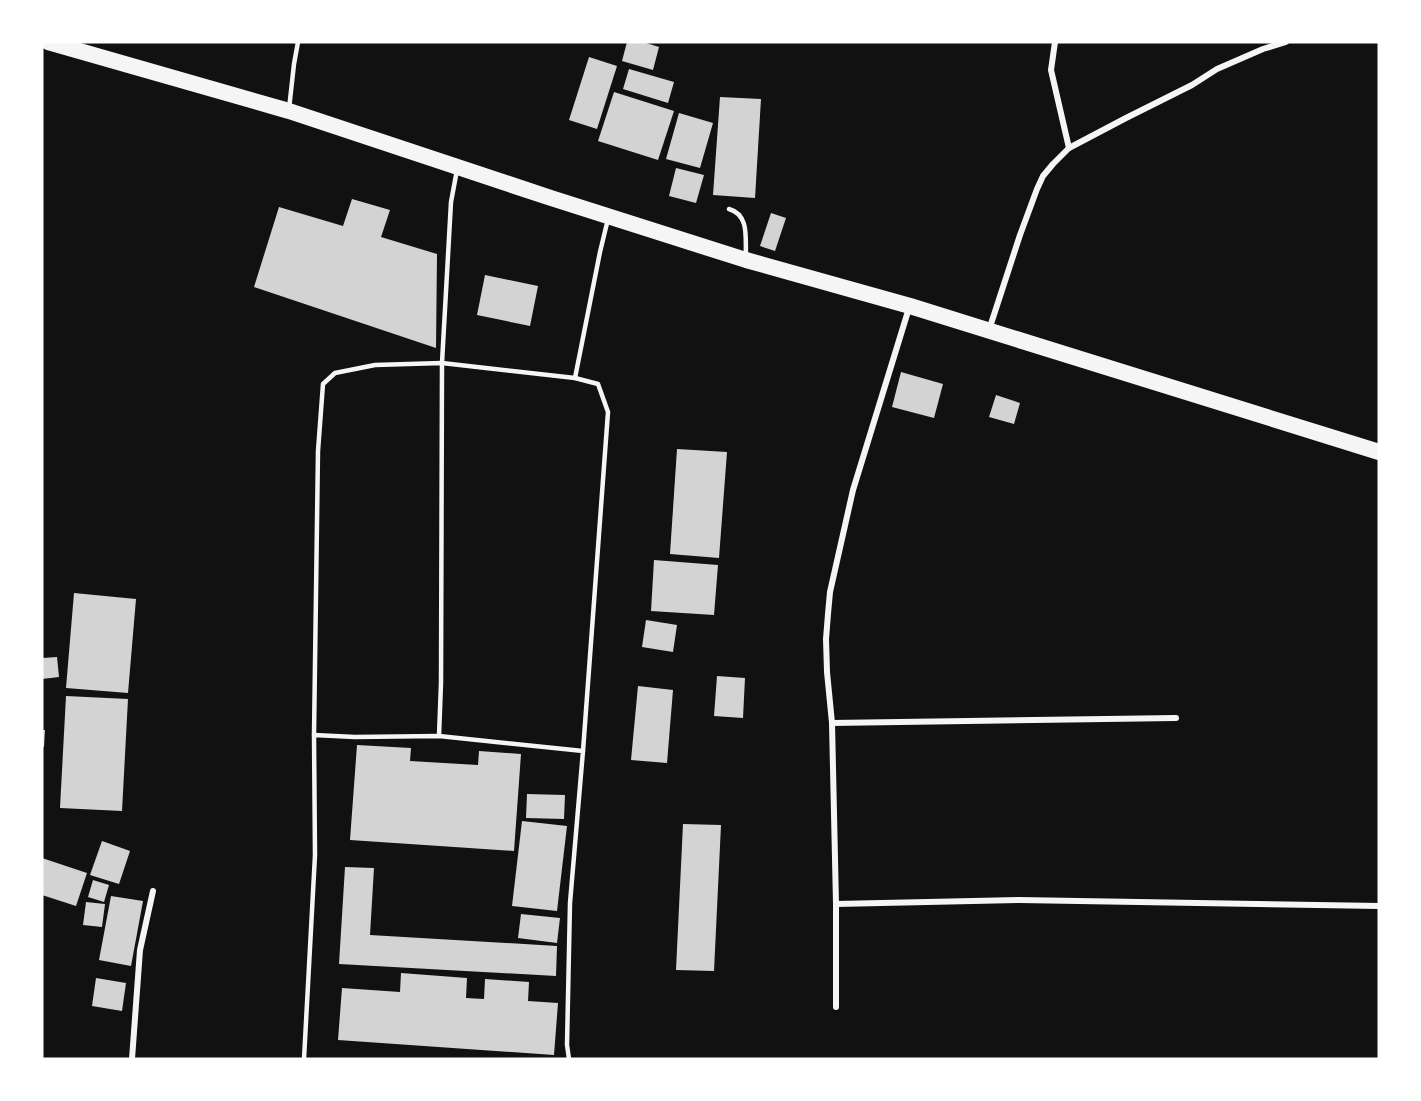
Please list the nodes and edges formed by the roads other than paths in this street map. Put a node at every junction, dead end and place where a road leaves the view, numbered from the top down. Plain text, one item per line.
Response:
1 (48, 42) edge
2 (298, 42) edge
3 (1055, 42) edge
4 (1286, 42) edge
5 (289, 111) junction
6 (1069, 148) junction
7 (458, 167) junction
8 (729, 209) dead end
9 (608, 216) junction
10 (746, 260) junction
11 (910, 306) junction
12 (989, 331) junction
13 (442, 363) junction
14 (575, 378) junction
15 (1379, 452) edge
16 (1176, 718) dead end
17 (832, 723) junction
18 (314, 735) junction
19 (439, 736) junction
20 (583, 751) junction
21 (153, 891) dead end
22 (836, 904) junction
23 (1379, 906) edge
24 (836, 1007) dead end
25 (132, 1059) edge
26 (304, 1059) edge
27 (569, 1059) edge

1 - 5 highway
2 - 5 lane
3 - 6 street
4 - 6 street
5 - 7 highway
6 - 12 street
7 - 9 highway
7 - 13 lane
8 - 10 lane
9 - 10 highway
9 - 14 lane
10 - 11 highway
11 - 12 highway
11 - 17 street
12 - 15 highway
13 - 14 lane
13 - 18 lane
13 - 19 lane
14 - 20 lane
16 - 17 street
17 - 22 street
18 - 19 lane
18 - 26 lane
19 - 20 lane
20 - 27 lane
21 - 25 street
22 - 23 street
22 - 24 street

